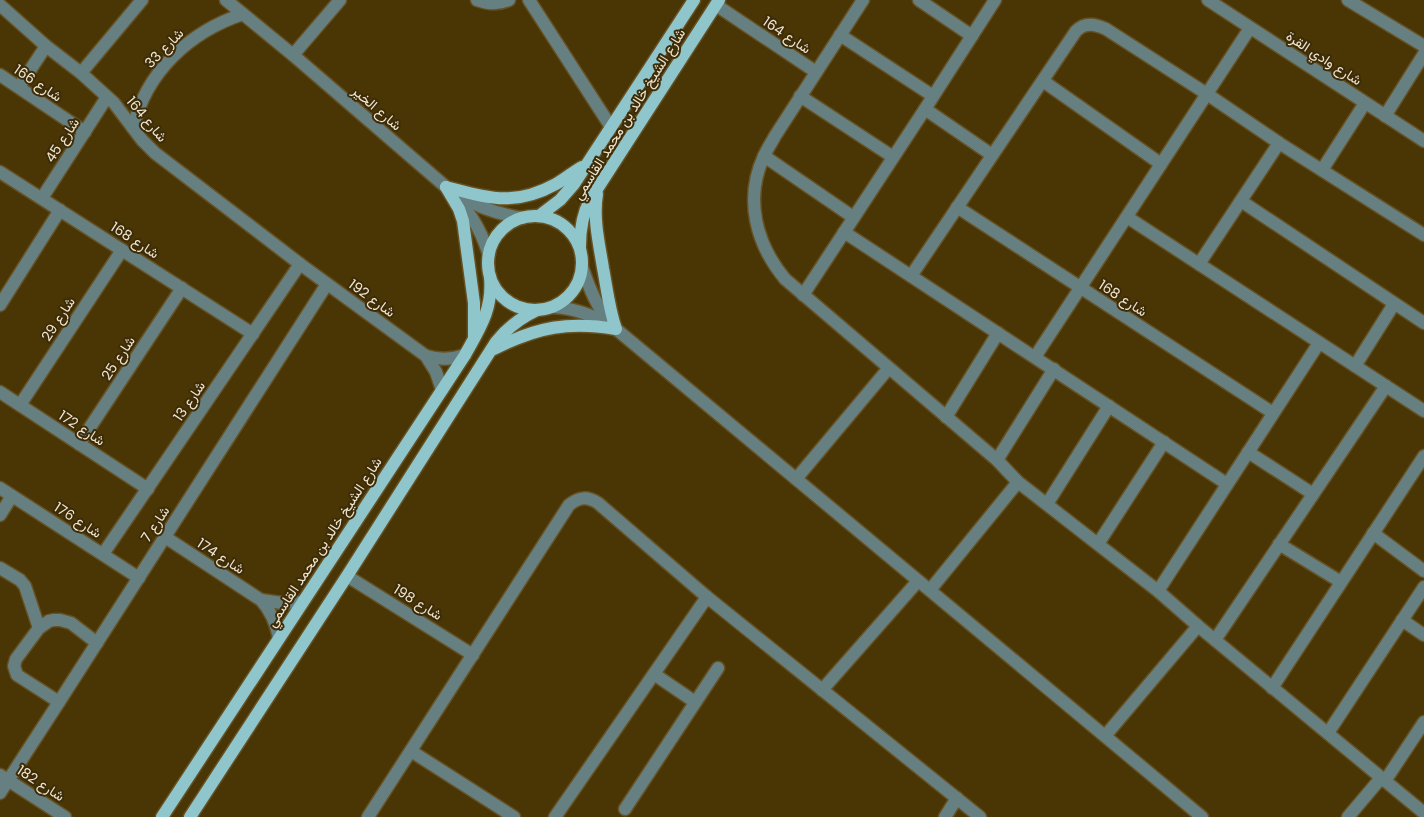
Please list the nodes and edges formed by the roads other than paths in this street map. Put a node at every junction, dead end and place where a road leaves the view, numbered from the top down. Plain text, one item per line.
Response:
1 (142, 0) edge
2 (226, 0) edge
3 (340, 0) edge
4 (477, 0) edge
5 (509, 0) edge
6 (529, 0) edge
7 (694, 0) edge
8 (863, 0) edge
9 (919, 0) edge
10 (995, 0) edge
11 (1348, 0) edge
12 (718, 2) edge
13 (1217, 2) edge
14 (0, 5) edge
15 (243, 14) junction
16 (1250, 28) junction
17 (840, 35) junction
18 (972, 36) junction
19 (46, 46) junction
20 (1424, 46) edge
21 (1424, 54) edge
22 (294, 56) junction
23 (816, 72) junction
24 (81, 74) junction
25 (0, 75) edge
26 (1043, 81) junction
27 (19, 87) junction
28 (1207, 94) junction
29 (800, 96) junction
30 (933, 96) junction
31 (107, 97) junction
32 (1365, 103) junction
33 (925, 109) junction
34 (1386, 116) junction
35 (611, 127) junction
36 (133, 128) junction
37 (85, 132) junction
38 (1424, 141) edge
39 (1279, 143) junction
40 (992, 154) junction
41 (764, 156) junction
42 (893, 157) junction
43 (1161, 164) junction
44 (586, 165) junction
45 (1322, 170) junction
46 (0, 172) edge
47 (599, 185) junction
48 (446, 187) junction
49 (42, 198) junction
50 (1240, 201) junction
51 (957, 207) junction
52 (60, 210) junction
53 (539, 216) junction
54 (853, 217) junction
55 (1127, 217) junction
56 (522, 218) junction
57 (844, 232) junction
58 (1424, 235) edge
59 (580, 249) junction
60 (122, 250) junction
61 (489, 255) junction
62 (300, 264) junction
63 (1199, 264) junction
64 (582, 268) junction
65 (911, 276) junction
66 (490, 277) junction
67 (327, 284) junction
68 (182, 288) junction
69 (1081, 288) junction
70 (802, 295) junction
71 (1394, 304) junction
72 (0, 305) edge
73 (552, 307) junction
74 (537, 310) junction
75 (1424, 323) edge
76 (616, 329) junction
77 (998, 333) junction
78 (253, 334) junction
79 (473, 340) junction
80 (1319, 343) junction
81 (491, 350) junction
82 (465, 355) junction
83 (426, 356) junction
84 (1035, 357) junction
85 (1355, 366) junction
86 (888, 369) junction
87 (1054, 369) junction
88 (1386, 386) junction
89 (442, 390) junction
90 (0, 392) edge
91 (20, 405) junction
92 (1109, 406) junction
93 (1424, 411) edge
94 (1273, 413) junction
95 (946, 417) junction
96 (1164, 442) junction
97 (79, 444) junction
98 (1248, 452) junction
99 (1424, 456) edge
100 (997, 460) junction
101 (796, 479) junction
102 (1018, 482) junction
103 (1227, 484) junction
104 (0, 488) edge
105 (148, 489) junction
106 (1313, 494) junction
107 (12, 496) junction
108 (1047, 504) junction
109 (0, 515) edge
110 (1373, 533) junction
111 (165, 537) junction
112 (1098, 544) junction
113 (1280, 544) junction
114 (103, 554) junction
115 (0, 568) edge
116 (1424, 571) edge
117 (347, 576) junction
118 (139, 578) junction
119 (918, 581) junction
120 (1341, 582) junction
121 (1424, 587) edge
122 (930, 590) junction
123 (1158, 591) junction
124 (707, 597) junction
125 (261, 600) junction
126 (302, 602) junction
127 (1402, 620) junction
128 (1198, 626) junction
129 (39, 628) junction
130 (1424, 635) edge
131 (279, 638) junction
132 (1215, 640) junction
133 (98, 643) junction
134 (473, 654) junction
135 (718, 668) dead end
136 (654, 674) junction
137 (1272, 688) junction
138 (822, 690) junction
139 (60, 702) junction
140 (696, 702) junction
141 (1424, 722) edge
142 (1328, 733) junction
143 (1105, 736) junction
144 (411, 751) junction
145 (4, 778) edge
146 (1383, 779) junction
147 (0, 793) edge
148 (957, 798) junction
149 (625, 809) dead end
150 (1424, 814) edge
151 (65, 817) edge
152 (162, 817) edge
153 (190, 817) edge
154 (368, 817) edge
155 (514, 817) edge
156 (555, 817) edge
157 (945, 817) edge
158 (980, 817) edge
159 (1202, 817) edge
160 (1348, 817) edge

1 - 24 street
2 - 15 street, شارع الخير
3 - 22 street
4 - 5 street
6 - 35 street
7 - 35 main road, شارع الشيخ خالد بن محمد القاسمي
8 - 17 street
9 - 18 street
10 - 18 street
11 - 20 street
12 - 23 street, شارع 164
12 - 47 main road, شارع الشيخ خالد بن محمد القاسمي
13 - 16 street, شارع وادي القرة
14 - 19 street, شارع 164
15 - 22 street, شارع الخير
15 - 36 street, شارع 33
16 - 28 street
16 - 32 street, شارع وادي القرة
17 - 23 street
17 - 30 street
18 - 30 street
19 - 24 street, شارع 164
19 - 27 street
21 - 34 street
22 - 48 street, شارع الخير
23 - 29 street
24 - 31 street, شارع 164
25 - 27 street, شارع 166
26 - 28 street
26 - 40 street
26 - 43 street
27 - 37 street, شارع 166
28 - 39 street
28 - 43 street
29 - 41 street
29 - 42 street
30 - 33 street
31 - 36 street, شارع 164
31 - 37 street, شارع 45
32 - 34 street, شارع وادي القرة
32 - 45 street
33 - 40 street
33 - 42 street
34 - 38 street, شارع وادي القرة
35 - 44 main road, شارع الشيخ خالد بن محمد القاسمي
36 - 62 street, شارع 164
37 - 49 street, شارع 45
39 - 45 street
39 - 50 street
40 - 51 street
41 - 54 street
41 - 70 street
42 - 54 street
43 - 55 street
44 - 48 main road
44 - 53 main road, شارع الشيخ خالد بن محمد القاسمي
45 - 58 street
46 - 49 street, شارع 168
47 - 59 main road, شارع الشيخ خالد بن محمد القاسمي
47 - 76 main road
48 - 56 street
48 - 61 street, شارع الخير
48 - 79 main road
49 - 52 street, شارع 168
50 - 63 street
50 - 71 street
51 - 65 street
51 - 69 street, شارع 168
52 - 60 street, شارع 168
52 - 72 street
53 - 56 main road
53 - 59 main road
54 - 57 street
55 - 63 street
55 - 69 street
56 - 61 main road
57 - 65 street
57 - 70 street
59 - 64 main road
60 - 68 street, شارع 168
60 - 91 street, شارع 29
61 - 66 main road
62 - 67 street, شارع 192
62 - 78 street, شارع 13
63 - 80 street
64 - 73 main road
64 - 76 street
65 - 77 street
66 - 74 main road
66 - 79 main road, شارع الشيخ خالد بن محمد القاسمي
67 - 83 street, شارع 192
67 - 111 street, شارع 7
68 - 78 street, شارع 168
68 - 97 street, شارع 25
69 - 84 street
69 - 94 street, شارع 168
70 - 86 street
71 - 75 street
71 - 85 street
73 - 74 main road
73 - 76 street
74 - 81 main road
76 - 81 main road
76 - 101 street
77 - 84 street
77 - 95 street
78 - 105 street, شارع 13
79 - 82 main road, شارع الشيخ خالد بن محمد القاسمي
80 - 85 street
80 - 94 street
81 - 117 main road
82 - 83 street, شارع 192
82 - 89 main road, شارع الشيخ خالد بن محمد القاسمي
83 - 89 street, شارع 192
84 - 87 street
85 - 88 street
86 - 95 street
86 - 101 street
87 - 92 street
87 - 100 street
88 - 93 street
88 - 106 street
89 - 126 main road, شارع الشيخ خالد بن محمد القاسمي
90 - 91 street, شارع 172
91 - 97 street, شارع 172
92 - 96 street
92 - 108 street
94 - 98 street
95 - 100 street
96 - 103 street
96 - 112 street
97 - 105 street, شارع 172
98 - 103 street
98 - 106 street
99 - 110 street
100 - 102 street
101 - 119 street
102 - 108 street
102 - 122 street
103 - 123 street
104 - 107 street, شارع 176
105 - 114 street, شارع 13
106 - 113 street
107 - 109 street
107 - 114 street, شارع 176
108 - 112 street
110 - 116 street
110 - 120 street
111 - 118 street, شارع 7
111 - 125 street, شارع 174
112 - 123 street
113 - 120 street
113 - 132 street
114 - 118 street, شارع 176
115 - 129 street
117 - 134 street, شارع 198
117 - 153 main road
118 - 133 street, شارع 7
119 - 122 street
119 - 138 street
120 - 137 street
121 - 127 street
122 - 143 street
123 - 128 street
124 - 134 street
124 - 136 street
124 - 138 street
125 - 126 street, شارع 174
125 - 131 street, شارع 174
126 - 131 main road, شارع الشيخ خالد بن محمد القاسمي
127 - 130 street
127 - 142 street
128 - 132 street
128 - 143 street
129 - 133 street
129 - 139 street
131 - 152 main road, شارع الشيخ خالد بن محمد القاسمي
132 - 137 street
133 - 139 street, شارع 7
134 - 144 street
135 - 140 street
136 - 140 street
136 - 156 street
137 - 142 street
138 - 148 street
139 - 145 street, شارع 7
140 - 149 street
141 - 146 street
142 - 146 street
143 - 159 street
144 - 154 street
144 - 155 street
145 - 147 street, شارع 7
145 - 151 street, شارع 182
146 - 150 street
146 - 160 street
148 - 157 street
148 - 158 street

